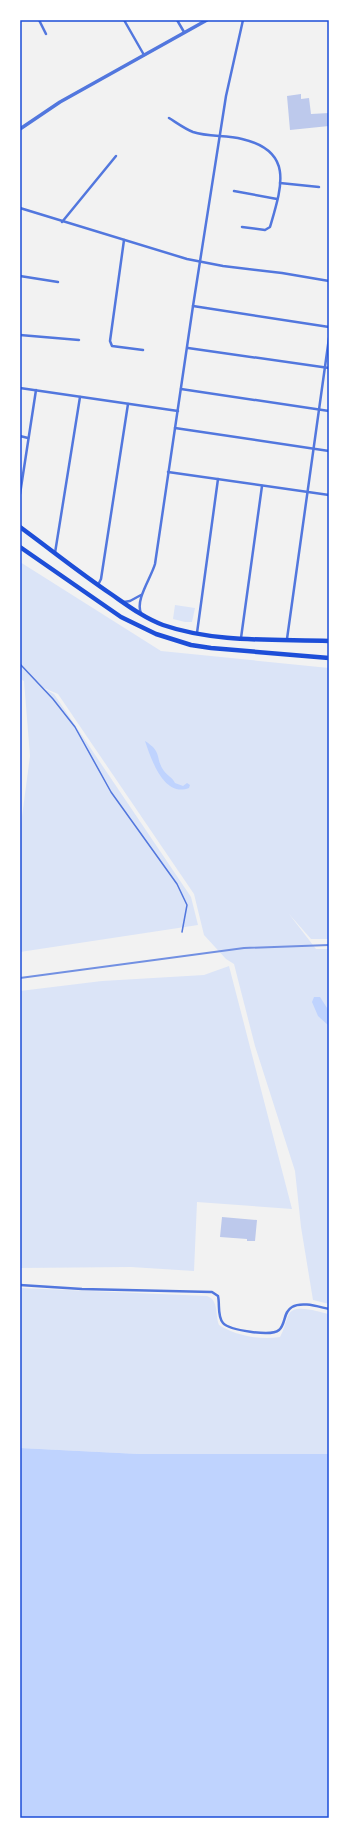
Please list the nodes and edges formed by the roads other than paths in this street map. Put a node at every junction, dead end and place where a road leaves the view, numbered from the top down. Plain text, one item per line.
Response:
1 (39, 20) edge
2 (124, 20) edge
3 (177, 20) edge
4 (207, 20) edge
5 (243, 20) edge
6 (184, 32) junction
7 (46, 34) dead end
8 (144, 55) junction
9 (169, 118) dead end
10 (20, 129) edge
11 (220, 136) junction
12 (116, 156) dead end
13 (280, 183) junction
14 (319, 187) dead end
15 (234, 191) dead end
16 (277, 199) junction
17 (20, 208) edge
18 (62, 222) junction
19 (242, 227) dead end
20 (124, 240) junction
21 (200, 262) junction
22 (20, 276) edge
23 (329, 281) edge
24 (58, 282) dead end
25 (193, 306) junction
26 (329, 326) edge
27 (20, 335) edge
28 (329, 338) edge
29 (79, 340) dead end
30 (188, 348) junction
31 (143, 350) dead end
32 (325, 368) junction
33 (329, 368) edge
34 (20, 388) edge
35 (181, 389) junction
36 (36, 390) junction
37 (80, 397) junction
38 (128, 404) junction
39 (319, 409) junction
40 (178, 411) junction
41 (329, 411) edge
42 (175, 428) junction
43 (20, 436) edge
44 (28, 438) junction
45 (314, 448) junction
46 (329, 450) edge
47 (168, 472) junction
48 (218, 479) junction
49 (262, 486) junction
50 (308, 492) junction
51 (20, 494) edge
52 (329, 495) edge
53 (20, 527) edge
54 (20, 547) edge
55 (55, 553) junction
56 (98, 585) junction
57 (141, 595) junction
58 (122, 602) junction
59 (144, 616) junction
60 (197, 633) junction
61 (240, 638) junction
62 (287, 639) junction
63 (329, 641) edge
64 (329, 658) edge
65 (20, 664) edge
66 (182, 932) dead end
67 (20, 1285) edge
68 (329, 1309) edge

1 - 7 street
2 - 8 street
3 - 6 street
4 - 6 street
5 - 11 street
6 - 8 street
8 - 10 street
9 - 11 street
11 - 13 street
11 - 21 street
12 - 18 street
13 - 14 street
13 - 16 street
15 - 16 street
16 - 19 street
17 - 18 street
18 - 20 street
20 - 21 street
20 - 31 street
21 - 23 street
21 - 25 street
22 - 24 street
25 - 26 street
25 - 30 street
27 - 29 street
28 - 32 street
30 - 32 street
30 - 35 street
32 - 33 street
32 - 39 street
34 - 36 street
35 - 39 street
35 - 40 street
36 - 37 street
36 - 44 street
37 - 38 street
37 - 55 street
38 - 40 street
38 - 56 street
39 - 41 street
39 - 45 street
40 - 42 street
42 - 45 street
42 - 47 street
43 - 44 street
44 - 51 street
45 - 46 street
45 - 50 street
47 - 48 street
47 - 57 street
48 - 49 street
48 - 60 street
49 - 50 street
49 - 61 street
50 - 52 street
50 - 62 street
53 - 55 highway
54 - 64 highway
55 - 56 highway
56 - 58 highway
57 - 58 street
57 - 59 street
58 - 59 highway
59 - 60 highway
60 - 61 highway
61 - 62 highway
62 - 63 highway
65 - 66 lane
67 - 68 street

